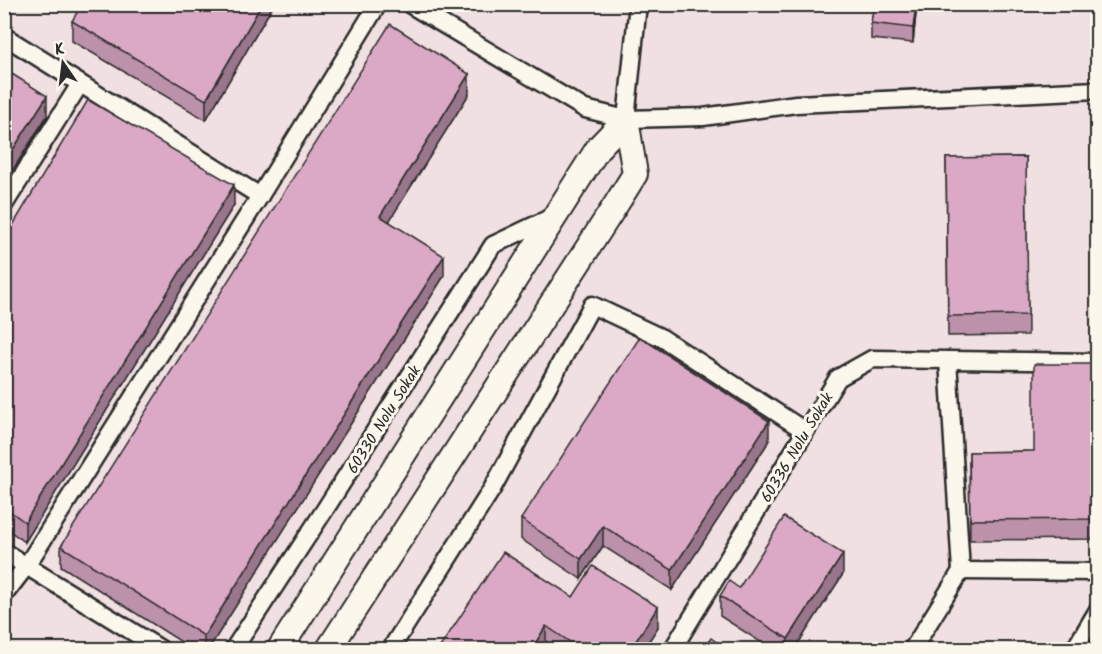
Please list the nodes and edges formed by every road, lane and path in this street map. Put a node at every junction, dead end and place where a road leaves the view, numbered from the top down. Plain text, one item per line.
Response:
1 (378, 4) edge
2 (409, 4) edge
3 (638, 4) edge
4 (4, 36) edge
5 (80, 84) junction
6 (1098, 90) edge
7 (626, 119) junction
8 (260, 196) junction
9 (4, 205) edge
10 (555, 216) junction
11 (948, 360) junction
12 (1098, 362) edge
13 (805, 431) junction
14 (4, 552) edge
15 (27, 565) junction
16 (961, 571) junction
17 (1098, 572) edge
18 (4, 595) edge
19 (1098, 610) edge
20 (162, 650) edge
21 (233, 650) edge
22 (279, 650) edge
23 (328, 650) edge
24 (390, 650) edge
25 (672, 650) edge
26 (912, 650) edge
27 (1074, 650) edge

1 - 8 street
2 - 7 street
3 - 7 street
4 - 5 street
5 - 8 street
5 - 9 street
6 - 7 street
7 - 10 street
7 - 23 street
8 - 15 street
10 - 21 street, 60330 Nolu Sokak
10 - 22 street
11 - 12 street, 60336 Nolu Sokak
11 - 13 street, 60336 Nolu Sokak
11 - 16 street
13 - 24 street
13 - 25 street, 60336 Nolu Sokak
14 - 15 street
15 - 18 street
15 - 20 street
16 - 17 street
16 - 26 street
19 - 27 street

